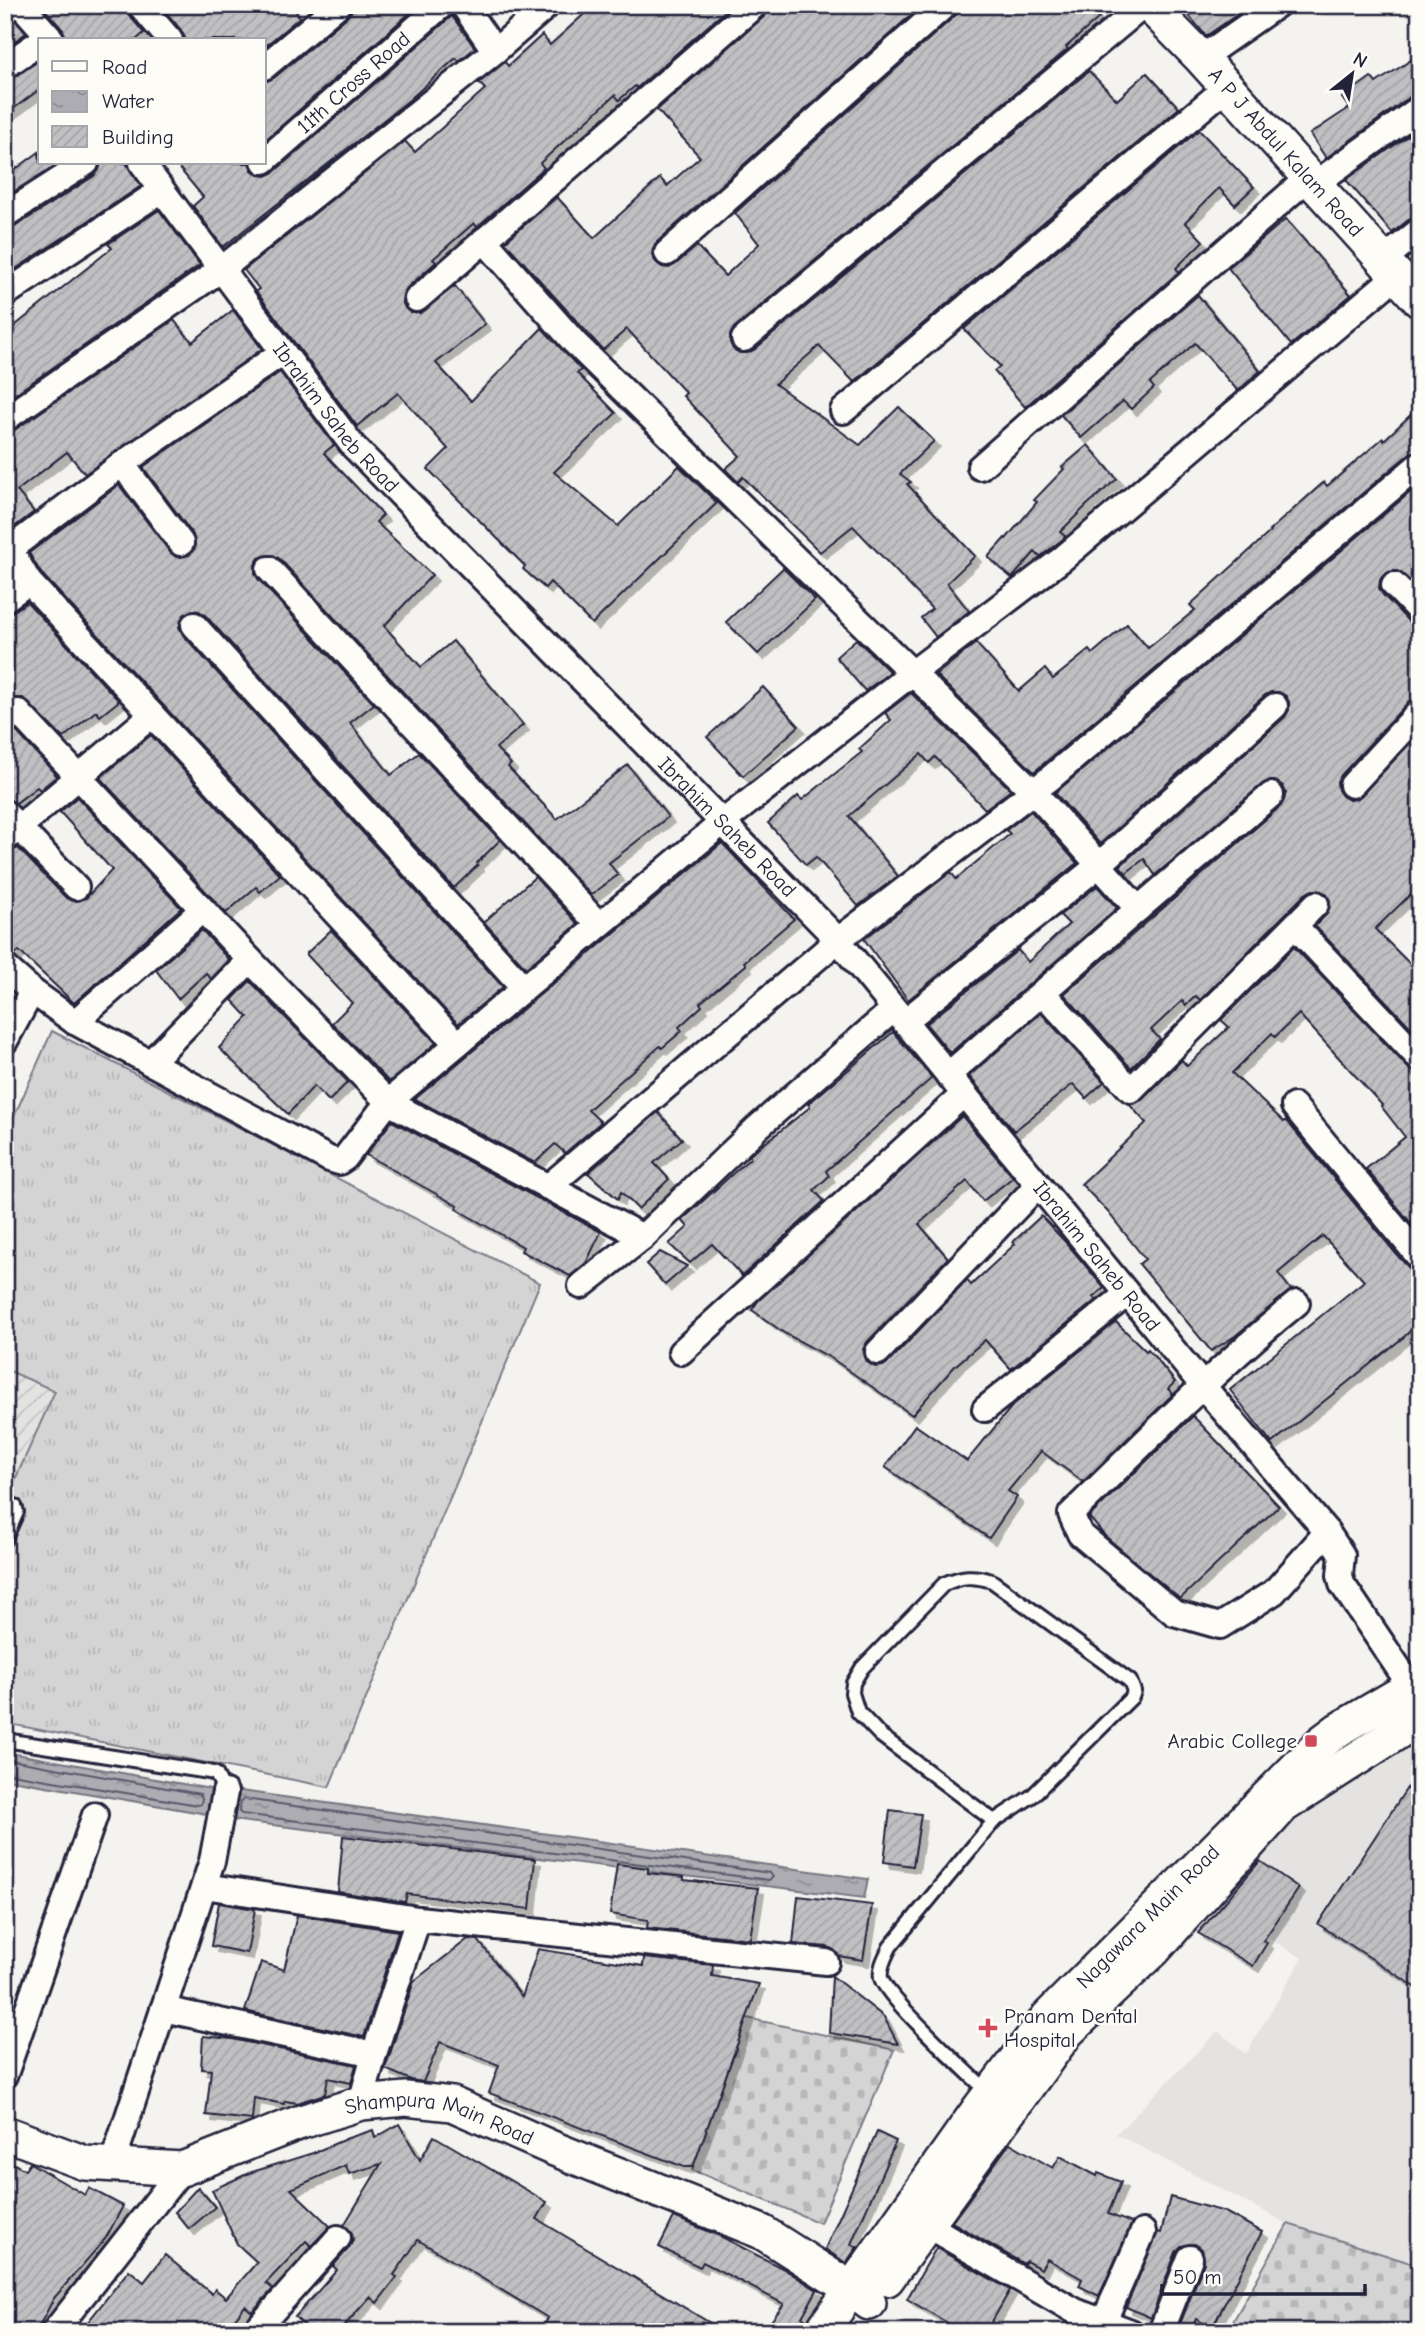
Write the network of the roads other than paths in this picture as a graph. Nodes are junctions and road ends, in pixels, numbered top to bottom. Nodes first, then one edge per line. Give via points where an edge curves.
1 (21, 5) edge
2 (140, 5) edge
3 (442, 5) edge
4 (463, 5) edge
5 (548, 5) edge
6 (755, 5) edge
7 (945, 5) edge
8 (1146, 5) edge
9 (1277, 5) edge
10 (321, 11) edge
11 (45, 38) edge
12 (168, 38) edge
13 (38, 45) edge
14 (495, 51) junction
15 (1201, 58) junction
16 (266, 65) edge
17 (5, 66) edge
18 (1227, 87) junction
19 (1420, 108) edge
20 (266, 159) edge
21 (84, 164) edge
22 (143, 164) edge
23 (1312, 181) junction
24 (162, 190) junction
25 (5, 215) edge
26 (1420, 230) edge
27 (484, 240) junction
28 (667, 253) dead end
29 (1390, 267) junction
30 (223, 268) junction
31 (5, 294) edge
32 (417, 299) dead end
33 (1420, 300) edge
34 (744, 339) dead end
35 (283, 352) junction
36 (843, 411) dead end
37 (5, 419) edge
38 (122, 464) junction
39 (1420, 464) edge
40 (980, 467) dead end
41 (181, 543) dead end
42 (269, 569) dead end
43 (29, 582) junction
44 (1394, 585) dead end
45 (5, 599) edge
46 (1420, 612) edge
47 (194, 625) dead end
48 (911, 674) junction
49 (1275, 706) dead end
50 (1420, 711) edge
51 (18, 712) dead end
52 (152, 715) junction
53 (79, 776) junction
54 (1352, 786) dead end
55 (1033, 791) junction
56 (1271, 795) dead end
57 (723, 822) junction
58 (10, 826) edge
59 (1099, 865) junction
60 (76, 887) dead end
61 (1317, 904) dead end
62 (1138, 909) junction
63 (202, 910) junction
64 (599, 925) junction
65 (1295, 926) junction
66 (838, 940) junction
67 (250, 960) junction
68 (5, 967) edge
69 (524, 988) junction
70 (32, 991) junction
71 (1043, 993) junction
72 (899, 1015) junction
73 (75, 1022) junction
74 (5, 1041) edge
75 (457, 1044) junction
76 (1420, 1059) edge
77 (150, 1063) junction
78 (956, 1084) junction
79 (388, 1102) junction
80 (1294, 1106) dead end
81 (1038, 1185) junction
82 (548, 1186) junction
83 (643, 1237) junction
84 (1420, 1258) edge
85 (580, 1286) dead end
86 (1128, 1294) junction
87 (1297, 1303) dead end
88 (878, 1352) dead end
89 (681, 1353) dead end
90 (1203, 1386) junction
91 (985, 1409) dead end
92 (5, 1500) edge
93 (1327, 1532) junction
94 (5, 1539) edge
95 (1417, 1696) edge
96 (5, 1740) edge
97 (225, 1792) joint
98 (95, 1815) dead end
99 (994, 1821) junction
100 (204, 1886) junction
101 (418, 1919) junction
102 (826, 1962) dead end
103 (163, 2009) junction
104 (374, 2054) junction
105 (5, 2074) edge
106 (990, 2094) junction
107 (361, 2103) junction
108 (5, 2133) edge
109 (112, 2165) junction
110 (182, 2169) junction
111 (916, 2219) junction
112 (1143, 2232) dead end
113 (338, 2238) dead end
114 (1190, 2258) dead end
115 (861, 2297) junction
116 (1115, 2328) edge
117 (54, 2332) edge
118 (254, 2332) edge
119 (821, 2332) edge
120 (849, 2332) edge
121 (1161, 2332) edge

1 - 11 street
2 - 12 street
3 - 20 street, 11th Cross Road
4 - 14 street
5 - 14 street
6 - 27 street
7 - 28 street
8 - 15 main road, A P J Abdul Kalam Road
8 - 34 street
9 - 15 street
10 - 16 street
13 - 17 street
14 - 30 street
15 - 18 main road, A P J Abdul Kalam Road
18 - 23 main road, A P J Abdul Kalam Road
18 - 36 street
19 - 23 street
21 - 25 street
22 - 24 street, Ibrahim Saheb Road
23 - 29 main road, A P J Abdul Kalam Road
23 - 40 street
24 - 30 street, Ibrahim Saheb Road
24 - 31 street
26 - 29 street
27 - 32 street
27 - 48 street via 575,343
29 - 33 main road, A P J Abdul Kalam Road
29 - 48 street via 1062,559
30 - 35 street, Ibrahim Saheb Road
30 - 37 street
35 - 38 street
35 - 57 street, Ibrahim Saheb Road via 353,446
38 - 41 street
38 - 43 street via 14,546 14,556
39 - 55 street
42 - 64 street
43 - 45 street
43 - 52 street
44 - 46 street
47 - 69 street
48 - 55 street
48 - 57 street
49 - 59 street
50 - 54 street
51 - 53 street
52 - 53 street
52 - 75 street
53 - 58 street
53 - 63 street
55 - 59 street
55 - 66 street
56 - 62 street
57 - 64 street
57 - 66 street, Ibrahim Saheb Road
58 - 60 street
59 - 62 street
59 - 72 street
61 - 65 street
62 - 71 street
63 - 67 street
63 - 73 street
64 - 69 street
65 - 71 street via 1131,1090
65 - 76 street
66 - 72 street, Ibrahim Saheb Road
66 - 82 street
67 - 77 street
67 - 79 street
68 - 70 street
69 - 75 street
70 - 73 street
70 - 74 street
71 - 78 street
72 - 78 street, Ibrahim Saheb Road
72 - 83 street via 758,1126
73 - 77 street
75 - 79 street
77 - 79 street via 339,1162
78 - 81 street, Ibrahim Saheb Road
78 - 89 street
79 - 82 street
80 - 84 street
81 - 86 street, Ibrahim Saheb Road
81 - 88 street
82 - 83 street
83 - 85 street
86 - 90 street, Ibrahim Saheb Road
86 - 91 street
87 - 90 street
90 - 93 street, Ibrahim Saheb Road
90 - 93 street via 1071,1514 1080,1534 1174,1613 1220,1626 1274,1592
92 - 94 lane via 17,1512
93 - 95 street, Ibrahim Saheb Road via 1342,1555 1342,1584
95 - 106 main road, Nagawara Main Road via 1338,1730 1308,1755 1048,2017
95 - 111 main road via 1283,1807 1153,1951 1067,2032
96 - 97 lane via 209,1772 216,1774
97 - 100 street
98 - 105 street
99 - 99 lane via 880,1735 858,1712 852,1693 862,1668 944,1584 960,1577 992,1581 1134,1686 1132,1698 1032,1796
99 - 106 lane via 890,1947 881,1977 894,1999
100 - 101 street
100 - 103 street
101 - 102 street
101 - 104 street
103 - 104 street
103 - 109 street
104 - 107 street
106 - 111 main road, Nagawara Main Road
107 - 110 main road, Shampura Main Road
107 - 115 main road, Shampura Main Road via 406,2099 452,2104 762,2231
108 - 109 main road, Shampura Main Road via 85,2163
109 - 110 main road, Shampura Main Road
110 - 117 street
111 - 115 main road, Nagawara Main Road
111 - 116 street via 1075,2311
112 - 116 street
113 - 118 street
114 - 121 street
115 - 119 main road, Nagawara Main Road
115 - 120 main road

